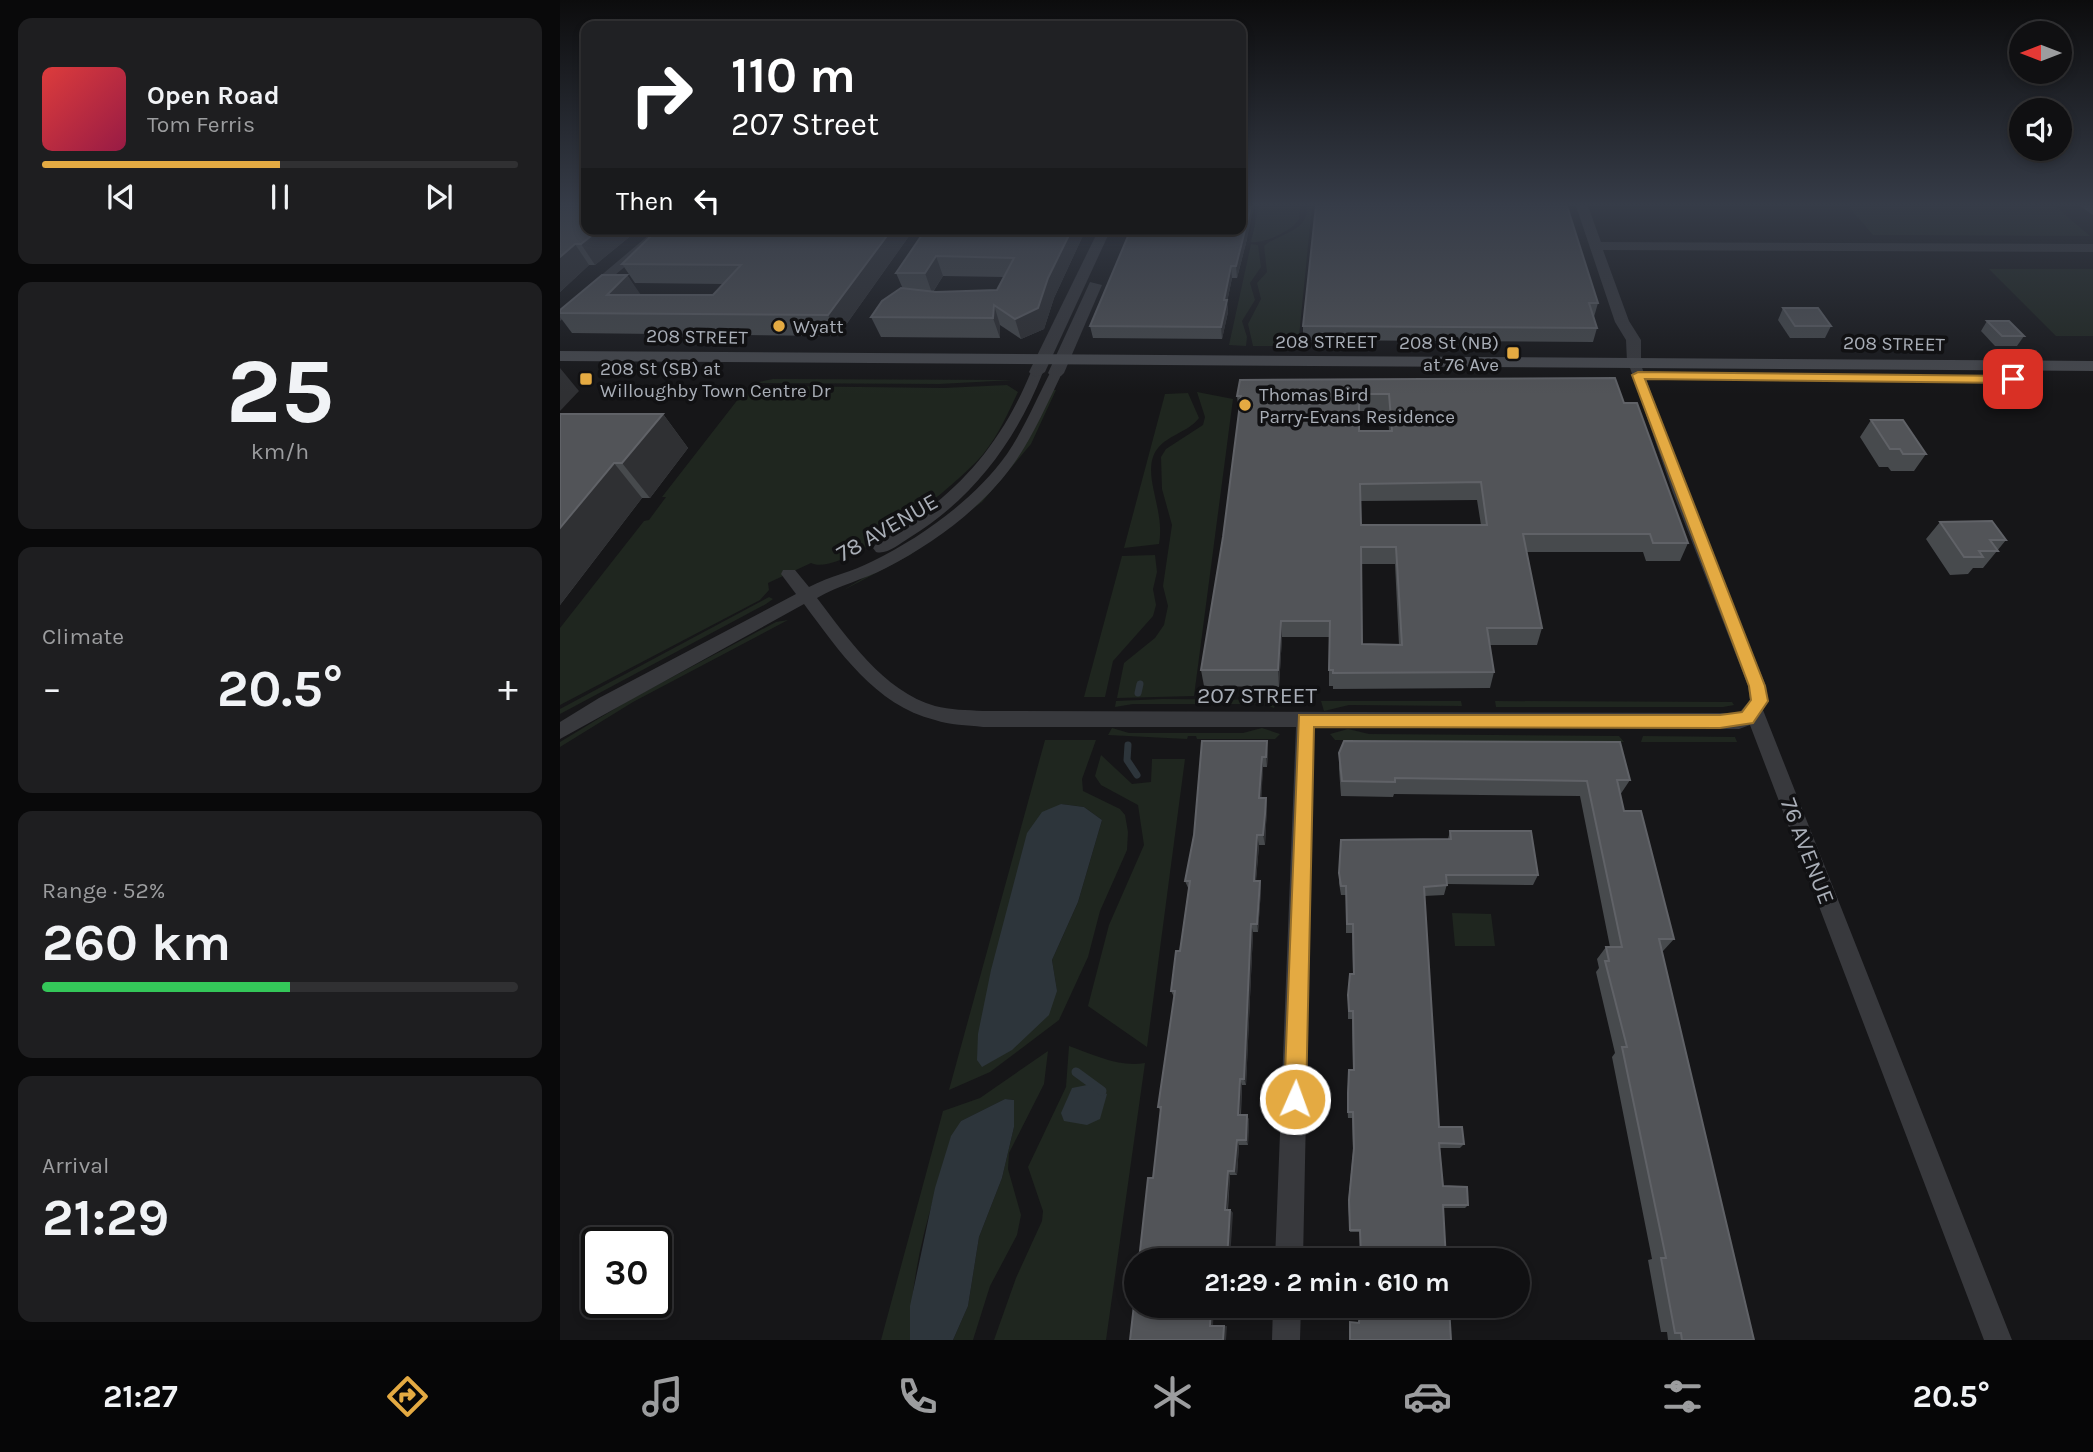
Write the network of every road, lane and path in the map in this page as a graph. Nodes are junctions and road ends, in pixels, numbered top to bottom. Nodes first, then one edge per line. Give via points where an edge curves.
1 (617, 269) edge
2 (1089, 269) edge
3 (1098, 269) edge
4 (1603, 269) edge
5 (560, 317) edge
6 (560, 356) edge
7 (1050, 366) junction
8 (2093, 366) edge
9 (1636, 368) junction
10 (560, 370) edge
11 (2093, 380) edge
12 (789, 574) dead end
13 (807, 596) junction
14 (1754, 711) junction
15 (1305, 720) junction
16 (560, 731) edge
17 (1289, 1248) edge
18 (1287, 1318) edge
19 (1286, 1340) edge
20 (1998, 1340) edge

1 - 5 street
2 - 7 street
3 - 7 street
4 - 9 street, 76 AVENUE via 1622,322 1619,330
6 - 7 main road, 208 STREET
7 - 9 main road, 208 STREET
7 - 10 main road, 208 STREET
7 - 13 street, 78 AVENUE via 1011,459 960,512 891,557
8 - 9 main road, 208 STREET
9 - 11 main road, 208 STREET
9 - 14 street, 76 AVENUE via 1757,686 1759,701
12 - 13 street, 207 STREET
13 - 15 street, 207 STREET via 871,673 899,697 924,710 983,719
13 - 16 street, 78 AVENUE
14 - 15 street, 207 STREET via 1739,721 1720,722
14 - 20 street, 76 AVENUE
15 - 17 street
18 - 19 street

